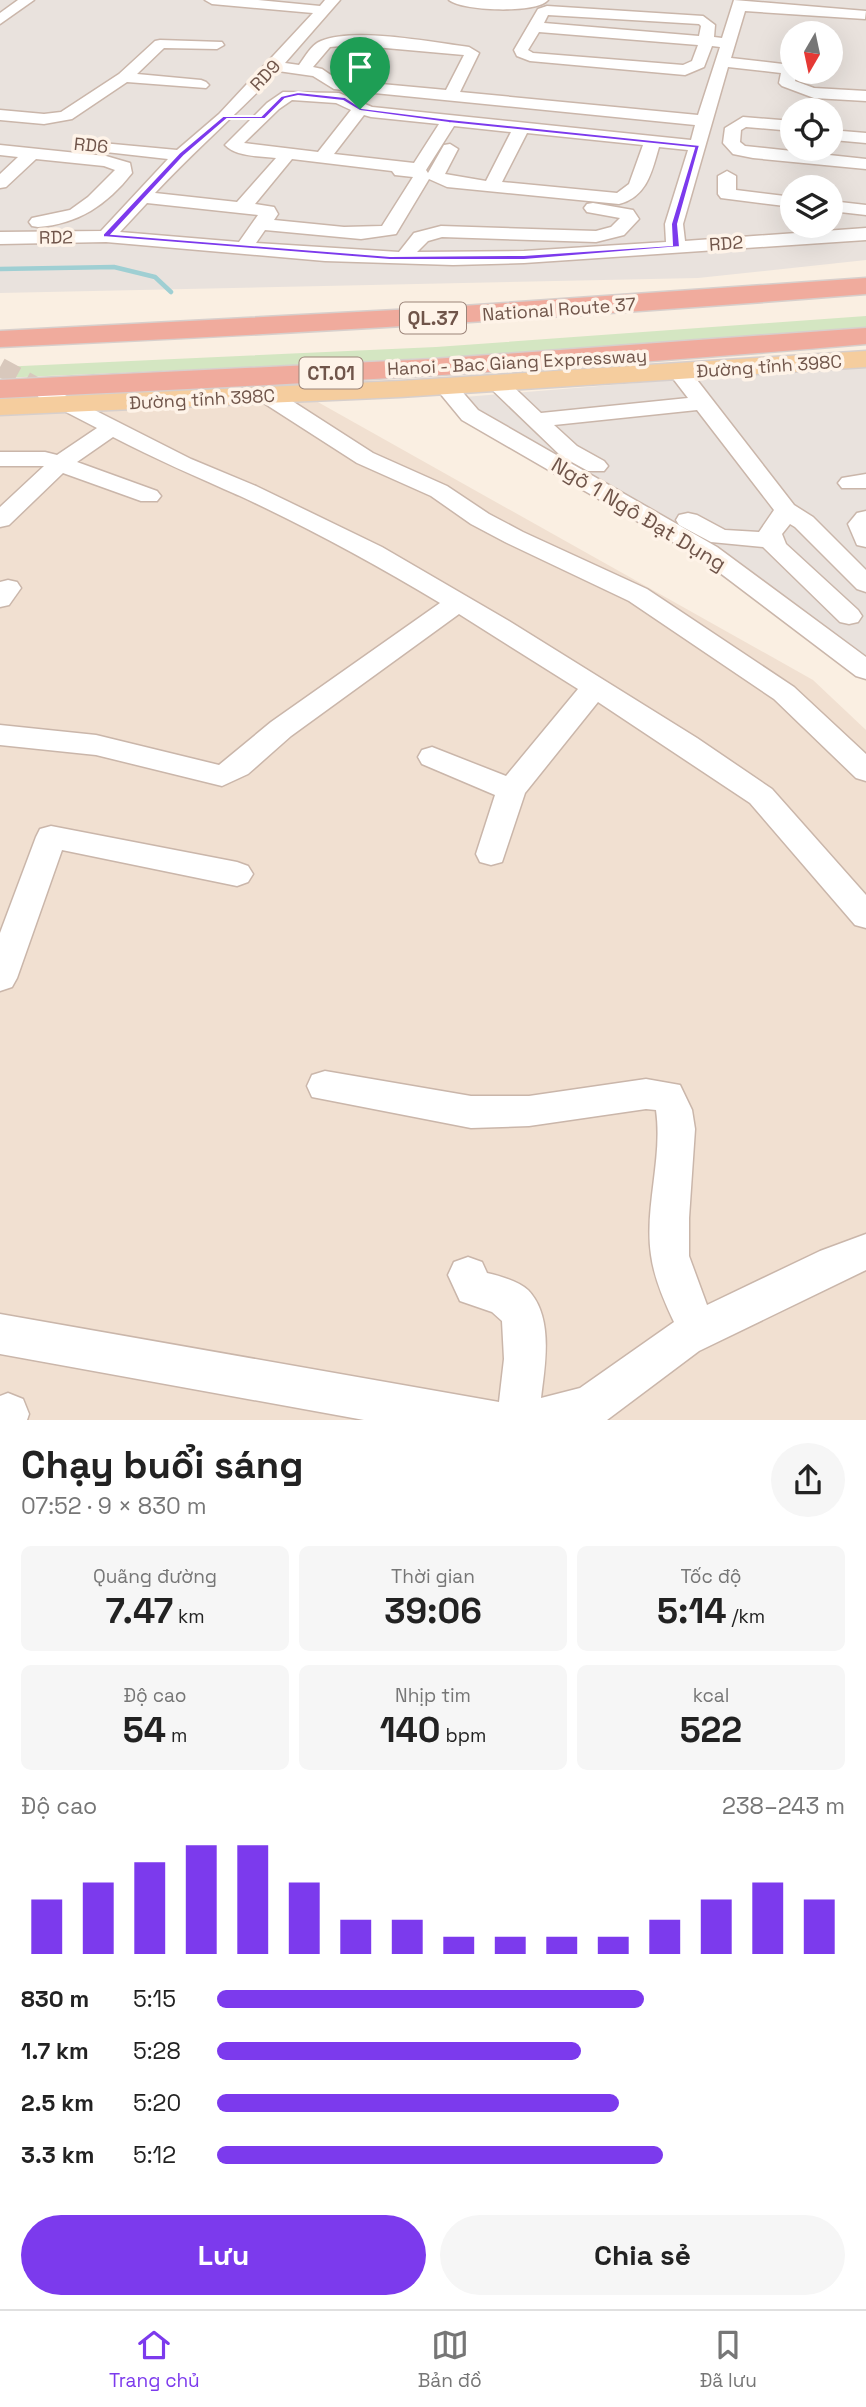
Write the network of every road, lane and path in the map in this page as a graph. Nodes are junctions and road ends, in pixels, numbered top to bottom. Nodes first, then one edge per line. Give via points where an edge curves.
1 (27, 0) edge
2 (212, 0) edge
3 (456, 0) edge
4 (541, 0) edge
5 (555, 0) edge
6 (740, 3) edge
7 (328, 5) edge
8 (716, 13) dead end
9 (795, 13) edge
10 (865, 15) edge
11 (0, 20) edge
12 (535, 27) junction
13 (592, 32) junction
14 (706, 41) junction
15 (728, 43) junction
16 (217, 45) dead end
17 (578, 61) junction
18 (722, 62) junction
19 (274, 66) junction
20 (780, 68) edge
21 (304, 69) junction
22 (124, 77) junction
23 (789, 84) edge
24 (201, 85) dead end
25 (451, 95) junction
26 (866, 96) edge
27 (360, 109) junction
28 (0, 115) edge
29 (225, 117) junction
30 (38, 118) junction
31 (263, 118) junction
32 (705, 121) junction
33 (458, 122) junction
34 (780, 125) edge
35 (521, 129) junction
36 (0, 135) edge
37 (843, 136) edge
38 (20, 137) junction
39 (866, 138) edge
40 (652, 142) junction
41 (698, 146) junction
42 (0, 150) edge
43 (218, 152) dead end
44 (32, 153) junction
45 (181, 155) junction
46 (780, 156) edge
47 (322, 158) junction
48 (284, 159) junction
49 (835, 161) edge
50 (866, 164) edge
51 (806, 175) edge
52 (0, 183) edge
53 (491, 187) junction
54 (142, 197) junction
55 (780, 200) edge
56 (576, 206) dead end
57 (243, 207) junction
58 (843, 207) edge
59 (866, 210) edge
60 (0, 224) edge
61 (260, 224) junction
62 (866, 234) edge
63 (106, 236) junction
64 (0, 238) edge
65 (676, 247) junction
66 (244, 248) junction
67 (405, 258) junction
68 (866, 286) edge
69 (866, 304) edge
70 (866, 336) edge
71 (0, 338) edge
72 (866, 342) edge
73 (0, 356) edge
74 (866, 359) edge
75 (670, 363) junction
76 (496, 383) junction
77 (445, 386) junction
78 (0, 389) tunnel mouth
79 (267, 396) junction
80 (56, 399) junction
81 (703, 403) junction
82 (0, 407) edge
83 (535, 420) junction
84 (111, 428) junction
85 (0, 459) edge
86 (61, 463) junction
87 (149, 496) dead end
88 (786, 510) junction
89 (866, 518) edge
90 (0, 520) edge
91 (772, 540) junction
92 (866, 540) edge
93 (866, 584) edge
94 (458, 602) junction
95 (849, 616) dead end
96 (866, 670) edge
97 (595, 687) junction
98 (0, 735) edge
99 (432, 757) dead end
100 (866, 771) edge
101 (511, 790) junction
102 (491, 854) dead end
103 (237, 874) dead end
104 (866, 915) edge
105 (0, 978) edge
106 (325, 1086) dead end
107 (866, 1252) edge
108 (468, 1275) dead end
109 (699, 1331) junction
110 (0, 1334) edge
111 (491, 1420) edge
112 (517, 1420) edge
113 (538, 1420) edge

1 - 11 street
2 - 7 street
3 - 4 street via 525,6
5 - 8 street via 556,5 564,6
6 - 9 street
6 - 15 street
7 - 19 street, RD9
9 - 10 street
12 - 13 street
12 - 14 street via 543,12 553,9 691,19 707,23
12 - 17 street via 522,53
13 - 14 street
13 - 17 street
14 - 15 street
14 - 17 street via 699,64 691,69
15 - 18 street
16 - 22 street via 160,44
18 - 20 street
18 - 32 street
19 - 21 street
19 - 29 street, RD9
21 - 25 street via 334,84
21 - 25 street via 324,44 330,43 360,41 469,51 471,56
22 - 24 street
22 - 30 street via 66,116
23 - 26 street via 798,90
25 - 32 street
27 - 31 street via 345,99 298,94 283,97
27 - 33 street
27 - 47 street
28 - 30 street
29 - 31 street
29 - 45 street, RD9
30 - 38 street
31 - 47 street via 233,145
32 - 41 street
33 - 35 street
33 - 47 street via 420,167
33 - 53 street via 435,176 447,182
34 - 46 street via 743,122 733,128 730,143 739,150
35 - 40 street
35 - 53 street
36 - 38 street, RD6
37 - 39 street
38 - 45 street, RD6
40 - 41 street
40 - 53 street via 634,191 627,197
41 - 65 street via 674,224
42 - 44 street
43 - 48 street
44 - 52 street
44 - 60 street via 106,161 124,167 123,173 69,219
45 - 54 street, RD9
48 - 57 street
48 - 61 street via 419,172 422,176 384,232
49 - 50 street
51 - 55 street via 735,166 728,172 727,194
54 - 57 street
54 - 63 street, RD9
56 - 67 street via 622,212 630,219 620,232 603,236 439,232 421,237
57 - 61 street via 268,211
58 - 59 street
61 - 66 street
62 - 65 street, RD2
63 - 64 street, RD2
63 - 66 street, RD2
65 - 67 street, RD2 via 524,257
66 - 67 street, RD2
68 - 71 highway, National Route 37 / QL.37 via 326,324
69 - 73 highway, Hanoi - Bac Giang Expressway / CT.01 via 471,334
70 - 75 highway, Hanoi - Bac Giang Expressway / CT.01
72 - 75 highway
74 - 75 main road, Đường tỉnh 398C
75 - 76 main road, Đường tỉnh 398C
75 - 78 highway, Hanoi - Bac Giang Expressway / CT.01
75 - 81 street
76 - 77 main road, Đường tỉnh 398C
76 - 83 street
77 - 79 main road, Đường tỉnh 398C
77 - 96 street, Ngõ 1 Ngô Đạt Dụng via 470,415 708,552
79 - 80 main road, Đường tỉnh 398C
79 - 100 street via 365,458 439,491 514,537 638,595 784,693
80 - 82 main road, Đường tỉnh 398C
80 - 84 street
81 - 83 street
81 - 88 street
83 - 91 street via 569,451 720,537
84 - 86 street
84 - 94 street via 317,523
85 - 86 street
86 - 87 street
86 - 90 street
88 - 91 street via 769,534
88 - 93 street
89 - 92 street via 860,524
91 - 95 street
94 - 97 street
94 - 98 street via 222,776 96,745
97 - 101 street
97 - 104 street via 761,796
99 - 101 street
101 - 102 street
103 - 105 street via 51,837
106 - 109 street via 471,1112 529,1111 646,1094 667,1096 674,1107 676,1147 669,1254
107 - 109 street
108 - 112 street via 474,1288 514,1303 522,1318
109 - 113 street via 590,1407
110 - 111 street

